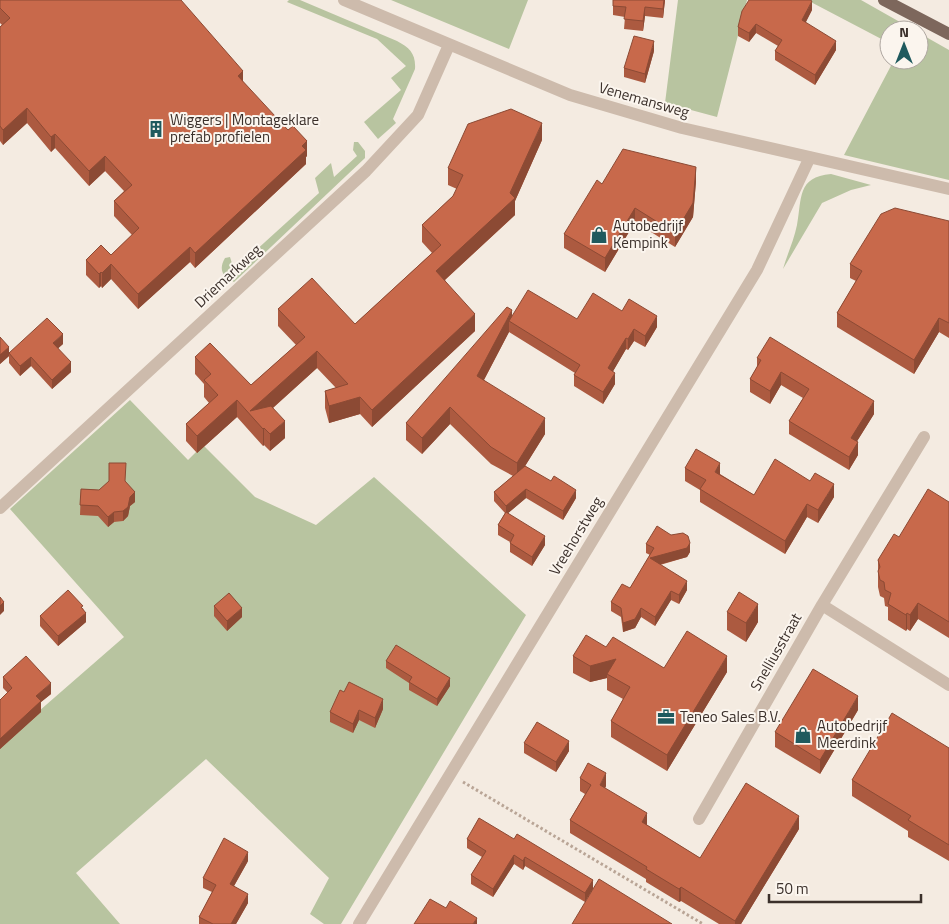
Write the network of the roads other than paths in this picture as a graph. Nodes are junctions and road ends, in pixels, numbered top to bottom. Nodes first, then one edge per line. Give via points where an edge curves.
1 (344, 0) edge
2 (884, 0) edge
3 (923, 20) edge
4 (929, 23) edge
5 (929, 24) edge
6 (949, 34) edge
7 (949, 38) edge
8 (449, 45) junction
9 (810, 157) junction
10 (949, 189) edge
11 (924, 437) dead end
12 (0, 508) edge
13 (822, 605) junction
14 (949, 685) edge
15 (699, 819) dead end
16 (359, 924) edge

1 - 8 street, Venemansweg
2 - 3 main road
4 - 6 main road
5 - 7 main road
8 - 9 street, Venemansweg via 570,95 682,128
8 - 12 street, Driemarkweg via 418,115 366,171
9 - 10 street, Venemansweg
9 - 16 street, Vreehorstweg via 757,270
11 - 13 street, Snelliusstraat
13 - 14 street, Snelliusstraat
13 - 15 street, Snelliusstraat

